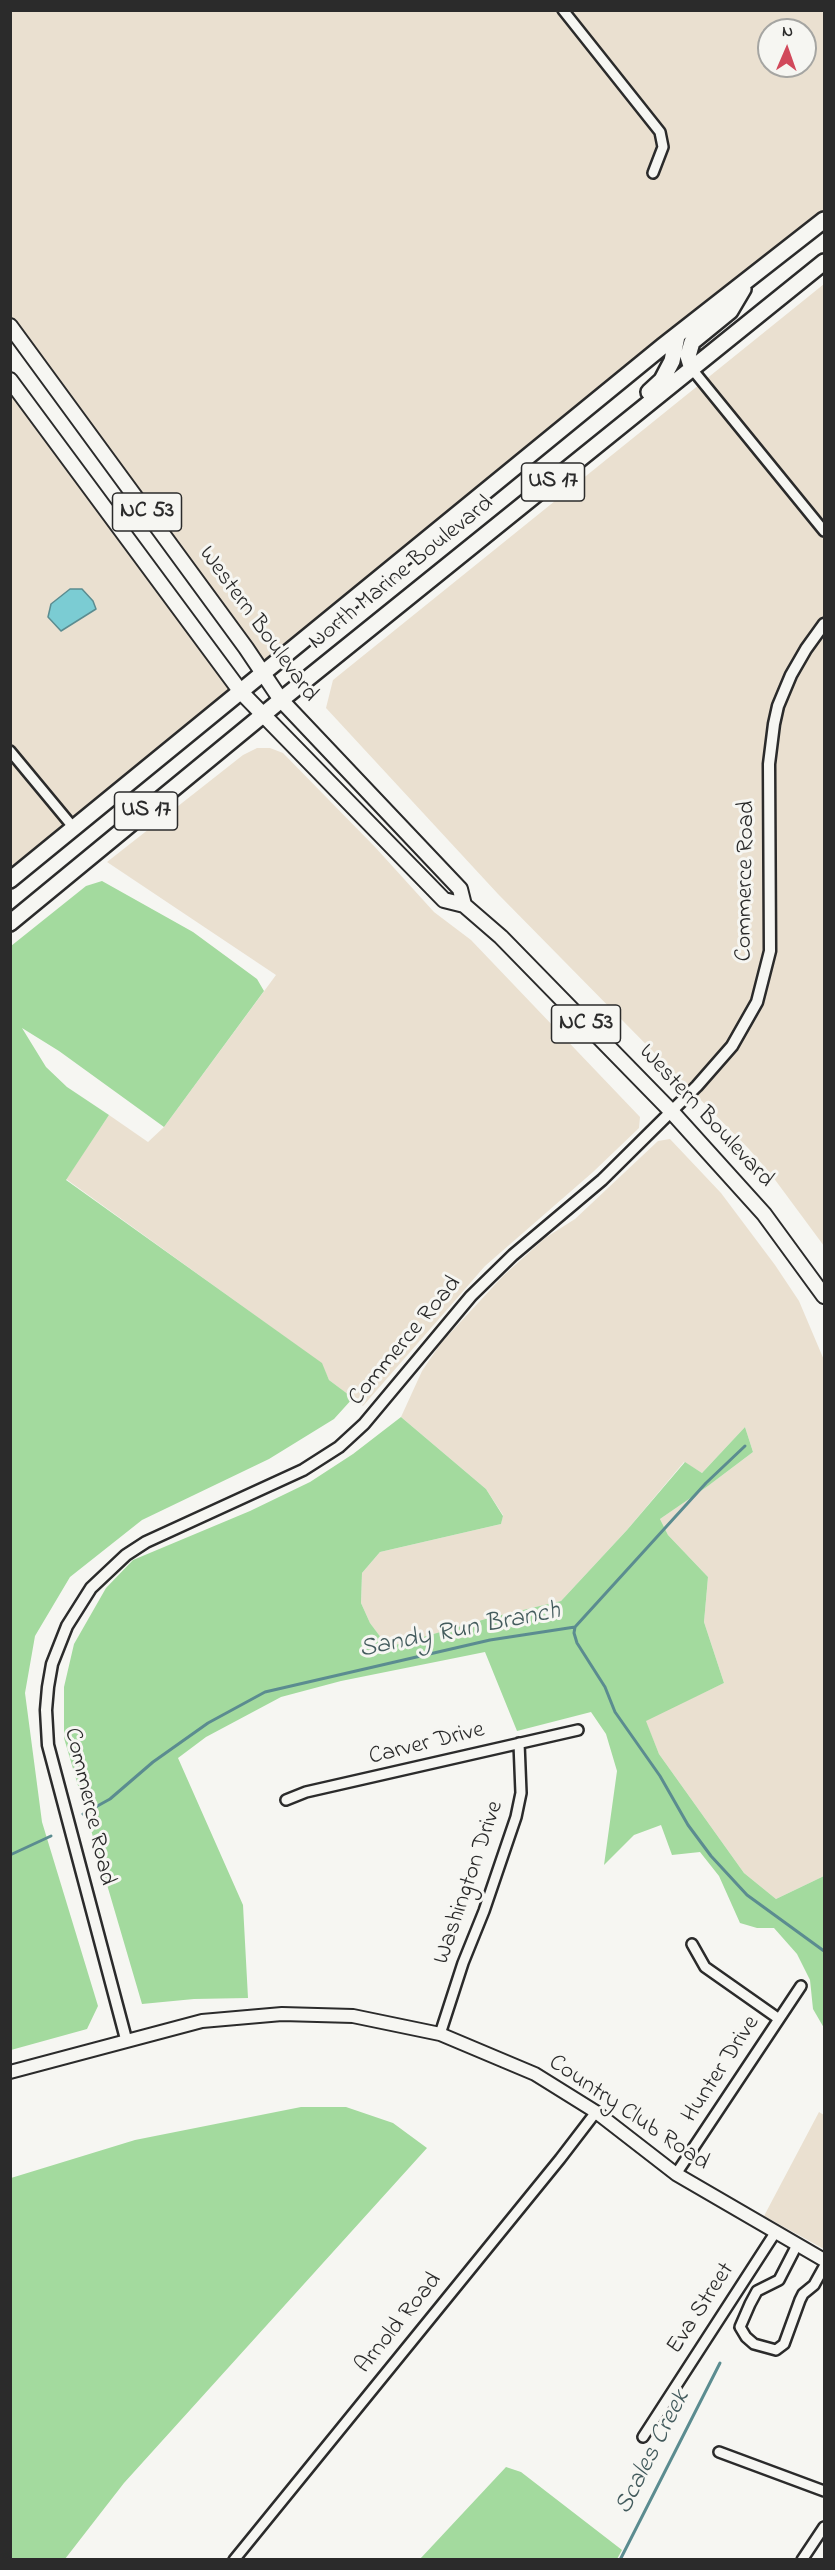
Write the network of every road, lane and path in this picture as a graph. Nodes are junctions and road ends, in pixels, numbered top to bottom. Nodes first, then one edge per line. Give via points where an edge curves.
1 (563, 10) edge
2 (653, 173) dead end
3 (825, 220) edge
4 (825, 262) edge
5 (746, 284) junction
6 (10, 326) edge
7 (677, 336) junction
8 (692, 369) junction
9 (10, 380) edge
10 (602, 443) junction
11 (825, 531) edge
12 (825, 624) edge
13 (264, 673) junction
14 (241, 692) junction
15 (281, 700) junction
16 (262, 715) junction
17 (10, 751) edge
18 (73, 827) junction
19 (31, 862) junction
20 (10, 875) edge
21 (10, 880) edge
22 (464, 905) junction
23 (10, 923) edge
24 (671, 1112) junction
25 (825, 1296) edge
26 (578, 1730) dead end
27 (519, 1743) junction
28 (286, 1800) dead end
29 (692, 1944) dead end
30 (801, 1986) dead end
31 (779, 2019) junction
32 (440, 2034) junction
33 (126, 2039) junction
34 (10, 2072) edge
35 (596, 2112) junction
36 (676, 2174) junction
37 (774, 2233) junction
38 (797, 2245) junction
39 (825, 2260) edge
40 (825, 2267) edge
41 (643, 2437) dead end
42 (719, 2452) dead end
43 (825, 2491) edge
44 (824, 2530) edge
45 (234, 2559) edge
46 (802, 2559) edge

1 - 2 street via 660,132 663,147
3 - 5 highway, North Marine Boulevard / US 17
4 - 8 highway, North Marine Boulevard / US 17
5 - 7 highway, North Marine Boulevard / US 17
5 - 8 highway, US 17 via 730,311 692,342 688,356
6 - 13 main road, Western Boulevard / NC 53
7 - 10 highway, US 17 via 672,361 662,380
7 - 13 highway, North Marine Boulevard / US 17
8 - 10 highway, North Marine Boulevard / US 17
8 - 11 street
9 - 14 main road, Western Boulevard / NC 53
10 - 15 highway, North Marine Boulevard / US 17
12 - 24 street, Commerce Road via 790,675 774,724 769,764 770,951 757,1002 732,1046
13 - 14 highway, North Marine Boulevard / US 17
13 - 15 main road, Western Boulevard / NC 53
14 - 16 main road, Western Boulevard / NC 53
14 - 18 highway, North Marine Boulevard / US 17
15 - 16 highway, North Marine Boulevard / US 17
15 - 22 main road, Western Boulevard / NC 53 via 460,888
16 - 22 main road, Western Boulevard / NC 53 via 444,900
16 - 23 highway, North Marine Boulevard / US 17
17 - 18 street
18 - 19 highway, North Marine Boulevard / US 17
19 - 20 main road, North Marine Boulevard
19 - 21 highway, US 17
22 - 24 main road, Western Boulevard / NC 53 via 501,937
24 - 25 main road, Western Boulevard / NC 53 via 764,1214
24 - 33 street, Commerce Road via 602,1180 471,1296 364,1424 339,1447 303,1470 146,1542 108,1571 78,1606 52,1664 46,1710 48,1745
26 - 27 street, Carver Drive
27 - 28 street, Carver Drive via 306,1792
27 - 32 street, Washington Drive via 522,1777 516,1816
29 - 31 street via 705,1967
30 - 31 street, Hunter Drive
31 - 36 street, Hunter Drive
32 - 33 main road, Country Club Road via 353,2016 282,2014 202,2021
32 - 35 main road, Country Club Road via 535,2074
33 - 34 main road, Country Club Road
35 - 36 main road, Country Club Road
35 - 45 street, Arnold Road
36 - 37 main road, Country Club Road
37 - 38 main road, Country Club Road
37 - 41 street, Eva Street
38 - 39 main road, Country Club Road
38 - 40 street via 779,2280 757,2291 740,2327 746,2337 776,2350 784,2344 803,2294
42 - 43 street
44 - 46 street

